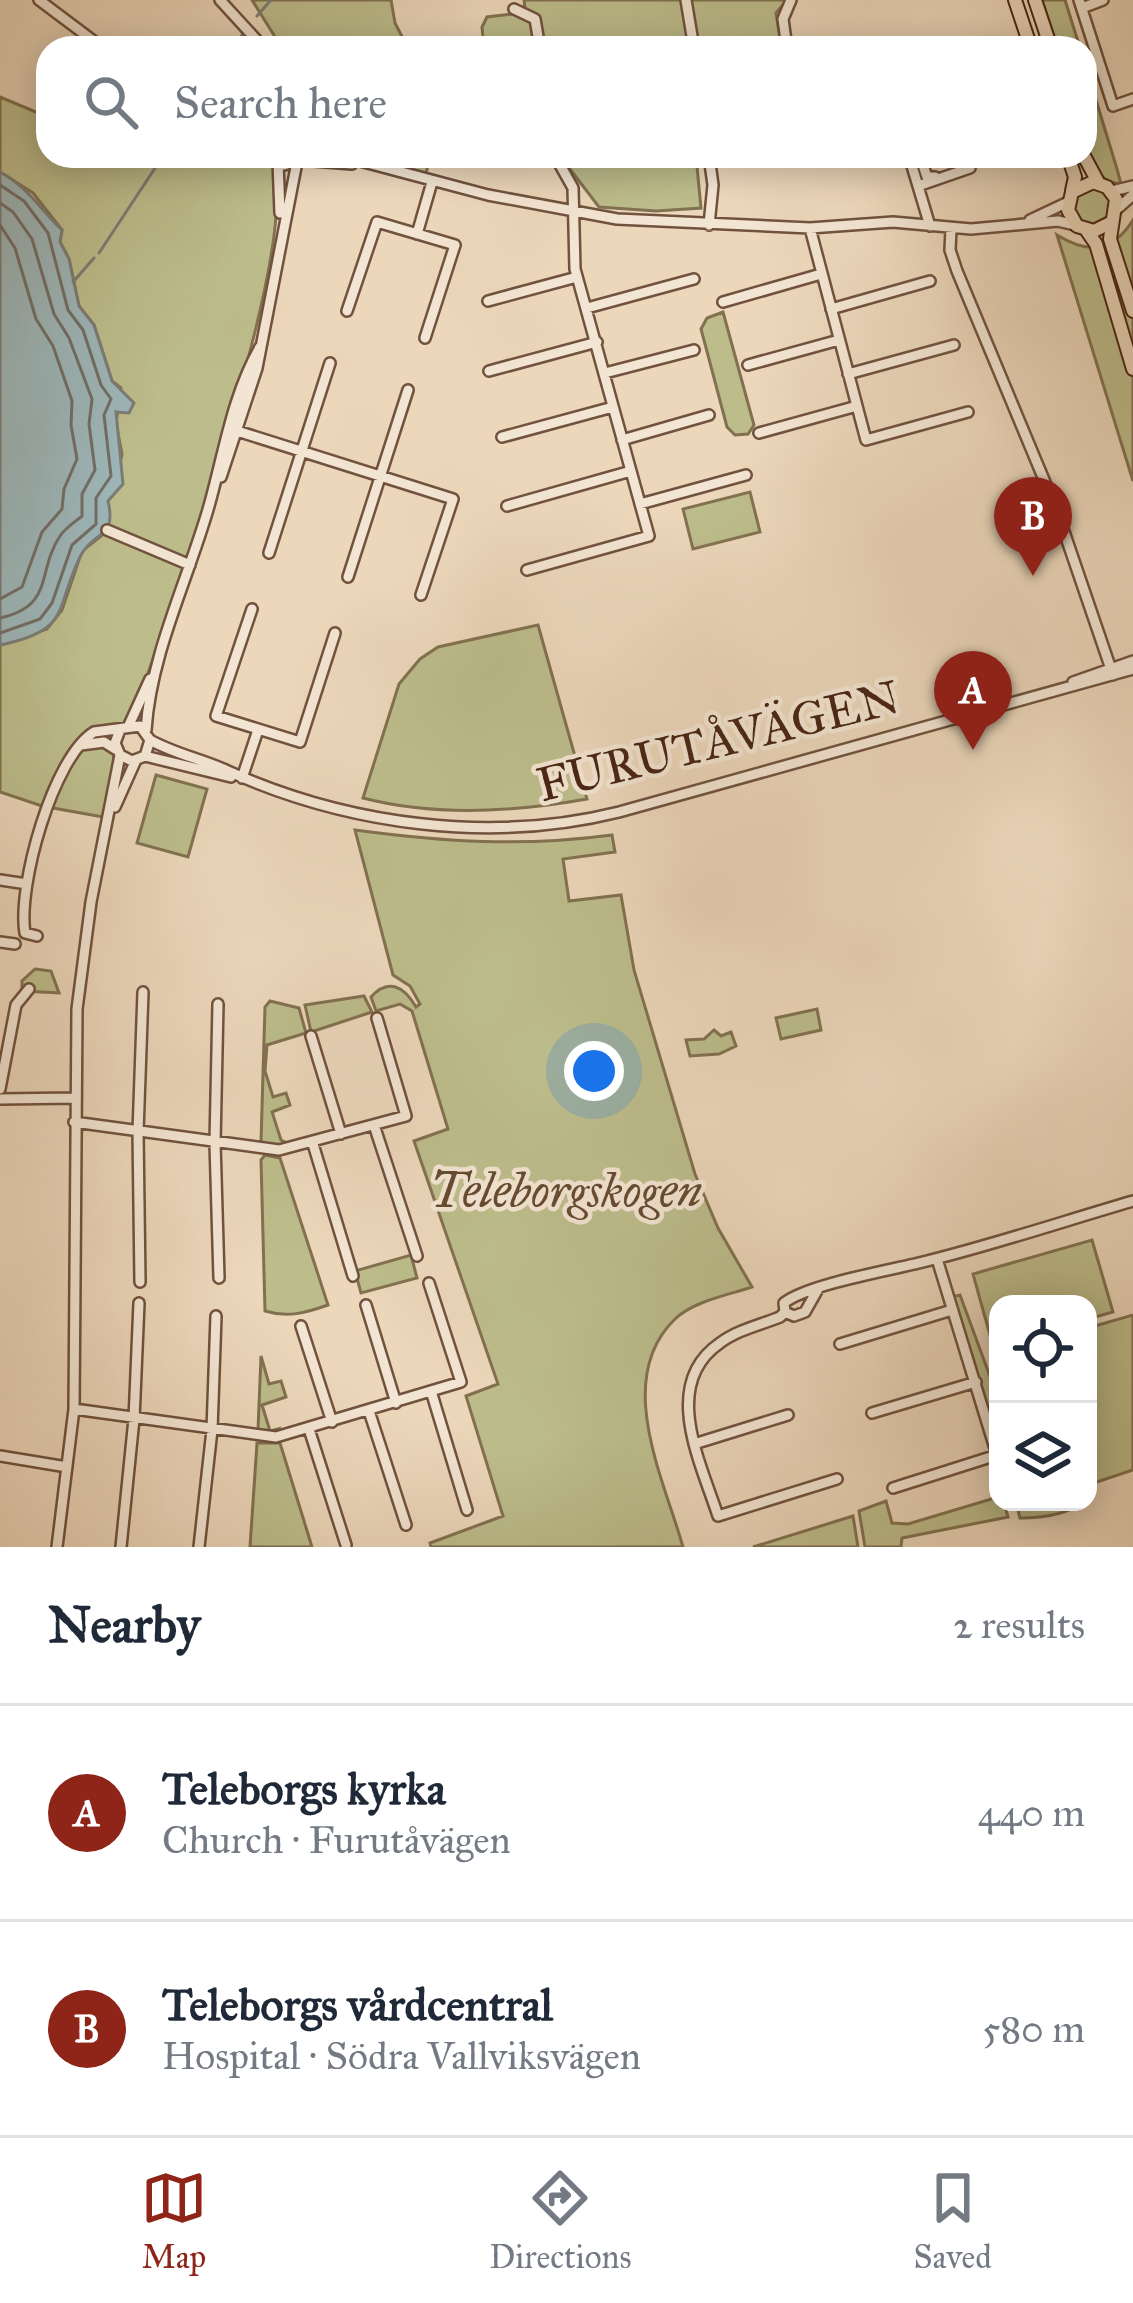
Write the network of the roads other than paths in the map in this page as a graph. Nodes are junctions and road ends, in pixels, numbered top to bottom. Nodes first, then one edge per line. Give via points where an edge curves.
1 (39, 0) edge
2 (220, 0) edge
3 (686, 0) edge
4 (791, 0) edge
5 (1015, 0) edge
6 (1035, 0) edge
7 (1103, 0) edge
8 (1080, 4) edge
9 (514, 9) dead end
10 (87, 36) edge
11 (252, 36) edge
12 (539, 36) edge
13 (692, 36) edge
14 (785, 36) edge
15 (1026, 36) edge
16 (1047, 36) edge
17 (1090, 36) edge
18 (1097, 57) edge
19 (1133, 99) edge
20 (277, 168) edge
21 (298, 168) edge
22 (375, 168) edge
23 (562, 168) edge
24 (711, 168) edge
25 (913, 168) edge
26 (924, 168) edge
27 (970, 168) dead end
28 (1072, 168) edge
29 (1090, 168) edge
30 (937, 176) dead end
31 (432, 182) junction
32 (1098, 182) junction
33 (918, 186) junction
34 (1133, 190) edge
35 (1112, 191) junction
36 (1070, 197) junction
37 (575, 212) junction
38 (1115, 215) junction
39 (709, 226) junction
40 (930, 226) junction
41 (1008, 226) junction
42 (810, 228) junction
43 (1081, 228) junction
44 (951, 229) junction
45 (417, 234) junction
46 (279, 260) junction
47 (821, 274) junction
48 (578, 277) junction
49 (694, 279) dead end
50 (930, 281) dead end
51 (488, 301) dead end
52 (723, 302) dead end
53 (587, 308) junction
54 (831, 309) junction
55 (347, 311) dead end
56 (1133, 311) edge
57 (425, 338) dead end
58 (839, 340) junction
59 (597, 342) junction
60 (954, 345) dead end
61 (694, 350) dead end
62 (330, 363) dead end
63 (748, 365) dead end
64 (1133, 369) edge
65 (488, 371) dead end
66 (605, 373) junction
67 (848, 374) junction
68 (408, 390) dead end
69 (857, 406) junction
70 (614, 407) junction
71 (968, 412) dead end
72 (709, 415) dead end
73 (233, 430) junction
74 (759, 433) dead end
75 (502, 437) dead end
76 (622, 440) junction
77 (303, 451) junction
78 (631, 472) junction
79 (746, 475) dead end
80 (380, 476) junction
81 (640, 504) junction
82 (507, 506) dead end
83 (107, 530) dead end
84 (269, 553) dead end
85 (190, 565) junction
86 (527, 570) dead end
87 (347, 578) dead end
88 (421, 595) dead end
89 (252, 609) dead end
90 (335, 634) dead end
91 (162, 652) junction
92 (1133, 665) edge
93 (1112, 671) junction
94 (125, 727) junction
95 (258, 730) junction
96 (148, 735) junction
97 (81, 745) junction
98 (118, 753) junction
99 (140, 758) junction
100 (242, 778) junction
101 (101, 852) junction
102 (0, 880) edge
103 (27, 884) junction
104 (37, 936) dead end
105 (0, 942) edge
106 (15, 944) dead end
107 (28, 989) dead end
108 (143, 992) dead end
109 (218, 1004) dead end
110 (377, 1018) dead end
111 (311, 1036) dead end
112 (0, 1090) edge
113 (75, 1098) junction
114 (0, 1099) edge
115 (74, 1122) junction
116 (374, 1125) junction
117 (138, 1132) junction
118 (341, 1135) junction
119 (215, 1143) junction
120 (313, 1144) junction
121 (1133, 1201) edge
122 (417, 1256) dead end
123 (937, 1259) junction
124 (353, 1276) dead end
125 (220, 1278) dead end
126 (140, 1282) dead end
127 (429, 1283) dead end
128 (818, 1289) junction
129 (139, 1303) dead end
130 (366, 1305) dead end
131 (952, 1310) junction
132 (785, 1312) junction
133 (216, 1316) dead end
134 (301, 1326) dead end
135 (840, 1344) dead end
136 (976, 1382) junction
137 (431, 1391) junction
138 (396, 1403) junction
139 (74, 1409) junction
140 (369, 1411) junction
141 (872, 1413) dead end
142 (788, 1415) dead end
143 (134, 1419) junction
144 (332, 1423) junction
145 (212, 1430) junction
146 (309, 1430) junction
147 (694, 1444) junction
148 (0, 1456) edge
149 (67, 1467) junction
150 (836, 1479) dead end
151 (893, 1488) dead end
152 (467, 1510) dead end
153 (406, 1525) dead end
154 (346, 1546) edge
155 (57, 1547) edge
156 (121, 1547) edge
157 (199, 1547) edge

1 - 10 street
2 - 11 street
3 - 13 street
4 - 14 street
5 - 15 main road
6 - 16 main road
7 - 8 street
8 - 17 street
9 - 12 street via 535,19
18 - 19 street via 1113,106
20 - 46 street
21 - 46 street
22 - 31 street
23 - 37 street
24 - 39 street
25 - 33 street
26 - 30 street via 927,177
27 - 33 street
28 - 36 main road
29 - 32 main road
31 - 37 street
31 - 45 street
32 - 35 main road
32 - 36 main road
33 - 40 street
34 - 35 street
34 - 38 street
35 - 38 main road
36 - 41 street
36 - 43 main road via 1069,216
37 - 39 street
37 - 48 street
38 - 43 main road via 1100,230
38 - 56 main road via 1110,239
39 - 42 street
40 - 42 street
40 - 44 street
41 - 43 street via 1062,221
41 - 44 street
42 - 47 street
43 - 64 main road via 1096,244
44 - 93 street via 956,269 1057,511
45 - 55 street via 376,222
45 - 57 street via 454,245
46 - 73 street
47 - 52 street
47 - 54 street
48 - 51 street
48 - 53 street
49 - 53 street
50 - 54 street
53 - 59 street
54 - 58 street
58 - 63 street
58 - 67 street
59 - 65 street
59 - 66 street
60 - 67 street
61 - 66 street
62 - 77 street
66 - 70 street
67 - 69 street
68 - 80 street
69 - 71 street via 866,440
69 - 74 street
70 - 75 street
70 - 76 street
72 - 76 street
73 - 77 street
73 - 85 street
76 - 78 street
77 - 80 street
77 - 84 street
78 - 81 street
78 - 82 street
79 - 81 street
80 - 87 street
80 - 88 street via 453,499
81 - 86 street via 647,537
83 - 85 street
85 - 91 street
89 - 95 street via 216,716
90 - 95 street via 300,742
91 - 94 street
91 - 96 street
92 - 93 street, FURUTÅVÄGEN
93 - 100 street, FURUTÅVÄGEN via 567,822 407,822
94 - 96 street, FURUTÅVÄGEN
94 - 97 street via 94,732
94 - 98 street via 115,739
95 - 100 street
96 - 99 street
96 - 100 street, FURUTÅVÄGEN
97 - 98 street, FURUTÅVÄGEN via 104,742
97 - 103 street via 53,793
98 - 99 street, FURUTÅVÄGEN
98 - 101 street
99 - 100 street, FURUTÅVÄGEN
99 - 101 street
101 - 113 street via 81,970
102 - 103 street
103 - 104 street via 23,926
105 - 106 street
107 - 112 street via 16,1005
108 - 117 street
109 - 119 street
110 - 116 street via 406,1116
111 - 118 street
113 - 114 street
113 - 115 street
115 - 117 street
115 - 139 street
116 - 118 street
116 - 122 street
117 - 119 street
117 - 126 street
118 - 120 street
119 - 120 street via 278,1150
119 - 125 street
120 - 124 street
121 - 123 street
123 - 128 street
123 - 131 street
127 - 137 street via 460,1382
128 - 132 street via 788,1298
128 - 132 street via 805,1312
129 - 143 street
130 - 138 street
131 - 135 street
131 - 136 street
132 - 147 street via 723,1340 701,1361 687,1402
133 - 145 street
134 - 144 street
136 - 141 street
136 - 151 street via 997,1455
137 - 138 street
137 - 152 street
138 - 140 street
139 - 143 street
139 - 149 street
140 - 144 street
140 - 153 street
142 - 147 street
143 - 145 street
143 - 156 street
144 - 146 street
145 - 146 street via 276,1437
145 - 157 street
146 - 154 street
147 - 150 street via 718,1516
148 - 149 street
149 - 155 street

